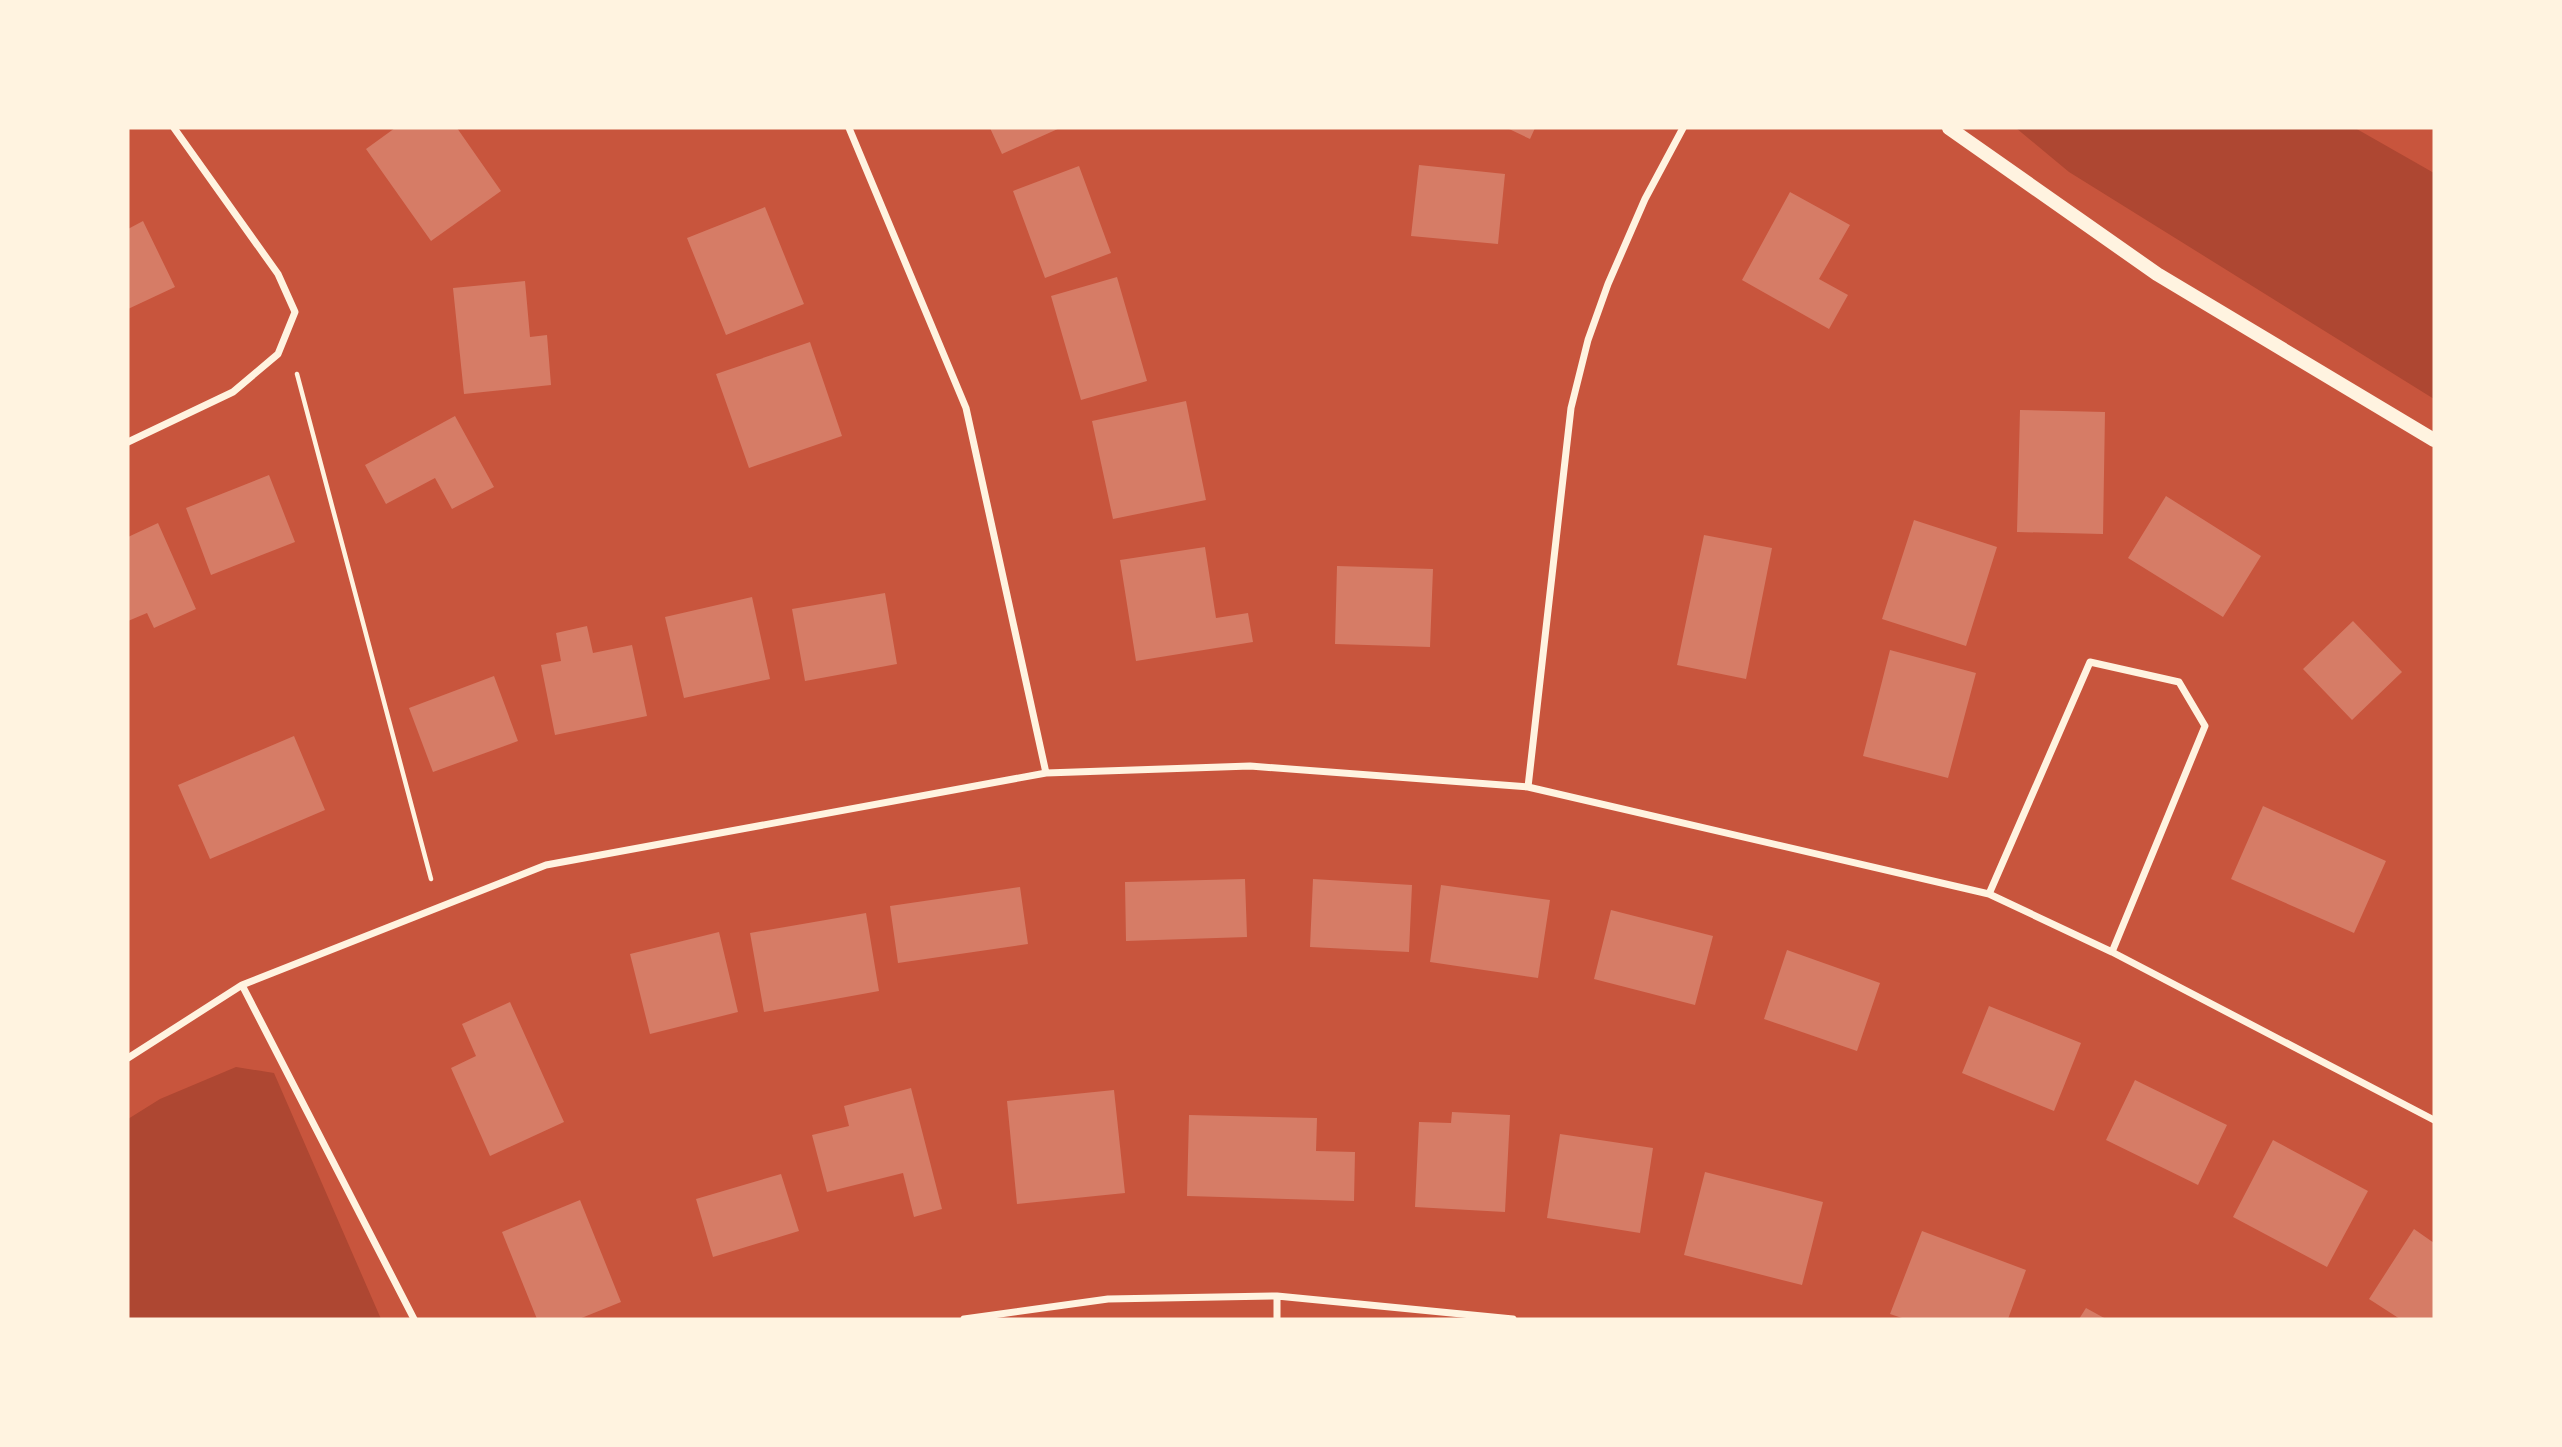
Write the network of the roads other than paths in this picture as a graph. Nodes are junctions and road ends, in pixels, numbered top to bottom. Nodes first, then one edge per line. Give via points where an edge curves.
1 (174, 128) edge
2 (849, 128) edge
3 (1683, 128) edge
4 (1949, 128) edge
5 (2434, 440) edge
6 (128, 442) edge
7 (1046, 773) junction
8 (1528, 788) junction
9 (1989, 894) junction
10 (2112, 951) junction
11 (242, 985) junction
12 (128, 1058) edge
13 (2434, 1121) edge
14 (1277, 1296) junction
15 (414, 1319) edge
16 (964, 1319) edge
17 (1277, 1319) edge
18 (1513, 1319) edge

1 - 6 street via 278,274 295,312 278,354 233,392
2 - 7 street via 965,408
3 - 8 street via 1644,199 1608,284 1571,408
4 - 5 main road via 2157,274
7 - 8 street via 1250,766
7 - 11 street via 546,865
8 - 9 street
9 - 10 street
9 - 10 street via 2090,662 2179,682 2205,726
10 - 13 street
11 - 12 street
11 - 15 street
14 - 16 street via 1108,1299
14 - 17 street
14 - 18 street

